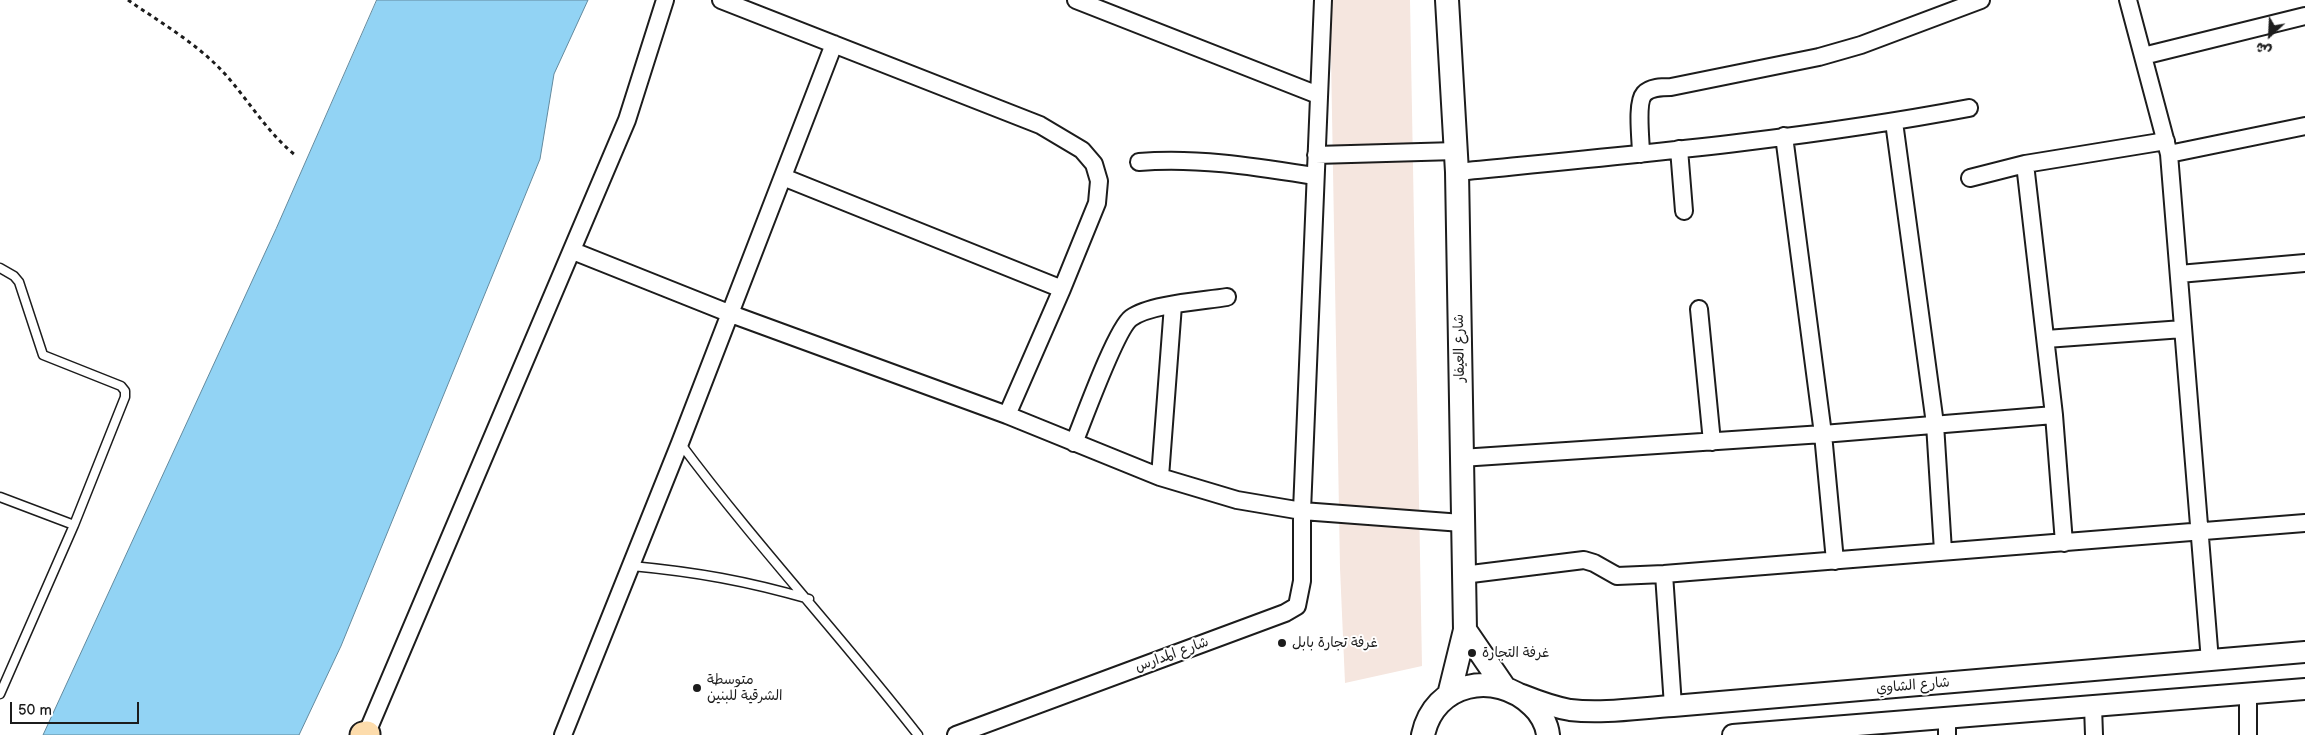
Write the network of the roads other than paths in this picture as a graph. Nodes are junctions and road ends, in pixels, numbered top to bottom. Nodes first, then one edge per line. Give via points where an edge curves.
1 (665, 0) edge
2 (721, 0) edge
3 (1076, 0) edge
4 (1322, 0) edge
5 (1447, 0) edge
6 (1981, 0) edge
7 (2128, 0) edge
8 (2305, 16) edge
9 (834, 44) junction
10 (2143, 56) junction
11 (1318, 95) junction
12 (1969, 108) dead end
13 (1894, 122) junction
14 (2305, 126) edge
15 (1784, 136) junction
16 (2167, 147) junction
17 (1679, 149) junction
18 (1641, 154) junction
19 (1316, 155) junction
20 (1456, 161) junction
21 (1139, 162) dead end
22 (2025, 164) junction
23 (1315, 176) junction
24 (783, 177) junction
25 (1970, 178) dead end
26 (1684, 212) dead end
27 (573, 251) junction
28 (2305, 264) edge
29 (0, 268) edge
30 (2179, 274) junction
31 (1062, 289) junction
32 (1227, 296) dead end
33 (1173, 305) junction
34 (1700, 309) dead end
35 (731, 314) junction
36 (2183, 329) junction
37 (2046, 339) junction
38 (1007, 415) junction
39 (2054, 415) junction
40 (1935, 424) junction
41 (1823, 434) junction
42 (1712, 442) junction
43 (680, 443) junction
44 (1074, 443) junction
45 (1461, 458) junction
46 (1160, 477) junction
47 (0, 497) edge
48 (1302, 511) junction
49 (1462, 523) junction
50 (2305, 523) edge
51 (74, 524) junction
52 (2199, 533) junction
53 (2064, 543) junction
54 (1943, 551) junction
55 (1835, 560) junction
56 (632, 566) junction
57 (1664, 574) junction
58 (1463, 575) junction
59 (809, 599) junction
60 (1465, 630) junction
61 (2305, 652) edge
62 (2210, 661) junction
63 (2305, 689) edge
64 (1513, 691) junction
65 (2248, 693) junction
66 (0, 694) edge
67 (1449, 695) junction
68 (1673, 706) junction
69 (2093, 706) junction
70 (1947, 726) edge
71 (1422, 732) edge
72 (1799, 732) edge
73 (365, 734) edge
74 (563, 735) edge
75 (918, 735) edge
76 (956, 735) edge
77 (1548, 735) edge
78 (1733, 735) edge
79 (1737, 735) edge
80 (2094, 735) edge
81 (2248, 735) edge

1 - 27 street via 630,112
2 - 9 street
3 - 11 street
4 - 11 street
5 - 20 main road, شارع العيفار
6 - 18 street via 1861,45 1819,57 1654,88 1644,94 1640,104
7 - 10 street
8 - 10 street
9 - 24 street
9 - 31 street via 1040,125 1082,150 1094,164 1099,181 1097,203
10 - 16 street
11 - 19 street
12 - 13 street
13 - 15 street
13 - 40 street
14 - 16 street
15 - 17 street
15 - 41 street
16 - 22 street
16 - 30 street
17 - 18 street
17 - 26 street
18 - 20 street
19 - 20 street
19 - 23 street
20 - 45 main road, شارع العيفار
21 - 23 street via 1205,162
22 - 25 street
22 - 37 street
23 - 48 street
24 - 31 street
24 - 35 street
27 - 35 street
27 - 73 street
28 - 30 street
29 - 51 lane via 19,282 43,355 111,381 125,391 123,404
30 - 36 street
31 - 38 street
32 - 33 street
33 - 44 street via 1138,315 1124,325
33 - 46 street
34 - 42 street
35 - 38 street
35 - 43 street
36 - 37 street
36 - 52 street
37 - 39 street
38 - 44 street
39 - 40 street
39 - 53 street
40 - 41 street
40 - 54 street
41 - 42 street
41 - 55 street
42 - 45 street
43 - 56 street
43 - 59 lane via 722,498
44 - 46 street
45 - 49 main road, شارع العيفار
46 - 48 street via 1237,500
47 - 51 lane
48 - 49 street
48 - 76 street, شارع المدارس via 1302,581 1297,606
49 - 58 main road, شارع العيفار
50 - 52 street
51 - 66 lane
52 - 53 street
52 - 62 street
53 - 54 street
54 - 55 street
55 - 57 street
56 - 59 lane via 751,582
56 - 74 street
57 - 58 street via 1617,576 1584,560
57 - 68 street
58 - 60 main road, شارع العيفار
59 - 75 lane
60 - 64 main road
60 - 67 main road, شارع العيفار
61 - 62 street, شارع الشاوي
62 - 68 street, شارع الشاوي
63 - 65 street
64 - 67 main road via 1486,684 1467,687
64 - 68 street, شارع الشاوي via 1570,710
64 - 77 main road via 1538,710
65 - 69 street
65 - 81 street
67 - 71 main road via 1435,708
69 - 70 street
69 - 80 street
70 - 72 street
72 - 79 street
78 - 79 street

